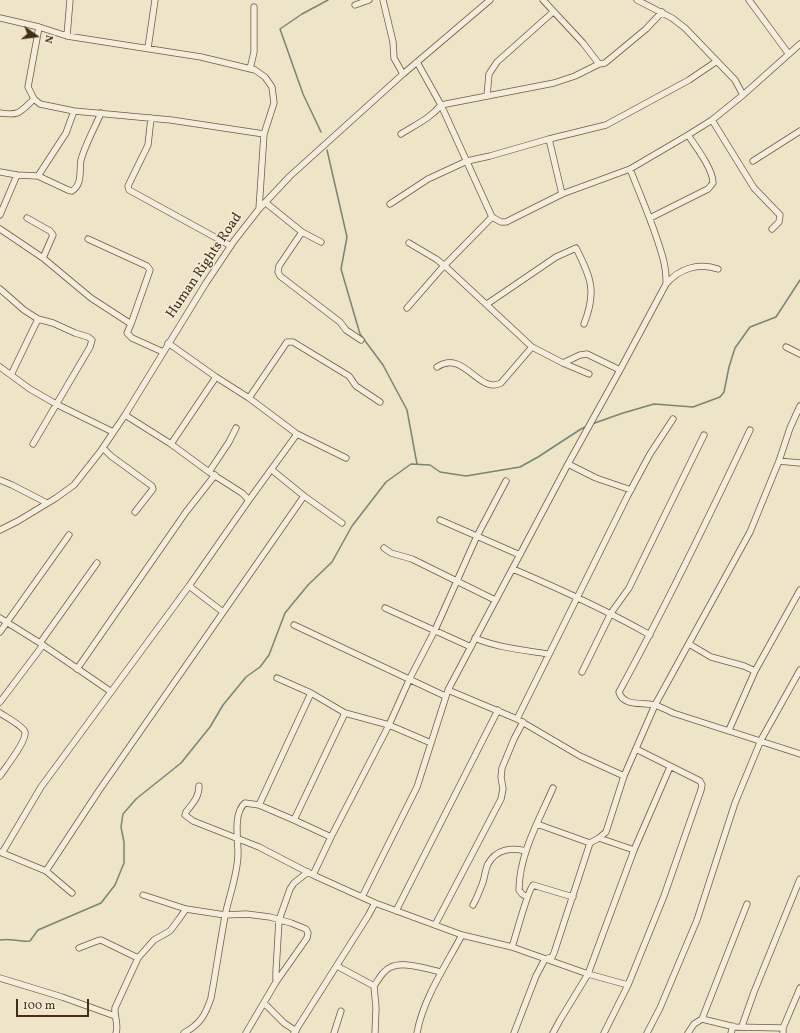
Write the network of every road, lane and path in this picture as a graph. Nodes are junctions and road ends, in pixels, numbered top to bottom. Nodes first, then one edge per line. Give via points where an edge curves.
1 (70, 0) edge
2 (155, 0) edge
3 (369, 0) edge
4 (382, 0) edge
5 (543, 0) edge
6 (637, 0) edge
7 (749, 0) edge
8 (489, 1) edge
9 (355, 5) dead end
10 (254, 6) dead end
11 (553, 12) junction
12 (662, 12) junction
13 (0, 18) edge
14 (39, 27) junction
15 (67, 36) junction
16 (800, 44) edge
17 (148, 48) junction
18 (788, 54) junction
19 (718, 61) junction
20 (417, 62) junction
21 (600, 64) junction
22 (250, 69) junction
23 (402, 74) junction
24 (743, 95) junction
25 (487, 96) junction
26 (34, 99) junction
27 (441, 105) junction
28 (74, 111) junction
29 (0, 113) edge
30 (101, 113) junction
31 (151, 118) junction
32 (712, 120) junction
33 (800, 132) edge
34 (264, 134) junction
35 (401, 134) dead end
36 (688, 135) junction
37 (549, 139) junction
38 (467, 161) junction
39 (752, 162) dead end
40 (630, 169) junction
41 (0, 172) edge
42 (17, 175) junction
43 (38, 176) junction
44 (562, 194) junction
45 (266, 203) junction
46 (390, 204) dead end
47 (259, 209) junction
48 (0, 215) edge
49 (492, 217) junction
50 (27, 218) dead end
51 (650, 218) junction
52 (0, 229) edge
53 (772, 229) dead end
54 (302, 232) junction
55 (88, 239) dead end
56 (320, 242) dead end
57 (409, 243) dead end
58 (231, 246) junction
59 (43, 258) junction
60 (445, 266) junction
61 (718, 269) dead end
62 (666, 284) junction
63 (0, 289) edge
64 (487, 304) junction
65 (407, 308) dead end
66 (38, 319) junction
67 (130, 324) junction
68 (584, 324) dead end
69 (361, 340) dead end
70 (168, 343) junction
71 (532, 347) junction
72 (786, 347) dead end
73 (163, 352) junction
74 (800, 354) edge
75 (563, 363) junction
76 (0, 367) edge
77 (437, 367) dead end
78 (620, 370) junction
79 (589, 374) dead end
80 (11, 375) junction
81 (216, 377) junction
82 (249, 398) junction
83 (380, 402) dead end
84 (56, 404) junction
85 (800, 406) edge
86 (125, 416) junction
87 (672, 418) dead end
88 (236, 428) dead end
89 (750, 430) dead end
90 (113, 432) junction
91 (297, 434) junction
92 (704, 435) dead end
93 (33, 444) dead end
94 (170, 444) junction
95 (103, 448) junction
96 (346, 458) dead end
97 (779, 461) junction
98 (800, 463) edge
99 (568, 464) junction
100 (272, 470) junction
101 (209, 472) junction
102 (215, 475) junction
103 (0, 480) edge
104 (506, 481) dead end
105 (631, 490) junction
106 (304, 496) junction
107 (249, 500) junction
108 (47, 503) junction
109 (135, 512) dead end
110 (440, 520) dead end
111 (342, 523) dead end
112 (0, 530) edge
113 (69, 535) dead end
114 (477, 536) junction
115 (384, 548) dead end
116 (520, 555) junction
117 (98, 564) dead end
118 (513, 569) junction
119 (457, 580) junction
120 (188, 586) junction
121 (800, 590) edge
122 (577, 597) junction
123 (495, 600) junction
124 (385, 608) dead end
125 (223, 612) junction
126 (611, 613) junction
127 (0, 618) edge
128 (7, 623) junction
129 (294, 624) dead end
130 (435, 630) junction
131 (0, 632) edge
132 (650, 635) junction
133 (475, 638) junction
134 (42, 644) junction
135 (690, 644) junction
136 (470, 648) junction
137 (548, 654) junction
138 (77, 669) junction
139 (800, 670) edge
140 (755, 671) junction
141 (582, 672) dead end
142 (277, 678) dead end
143 (410, 678) junction
144 (448, 690) junction
145 (110, 691) junction
146 (311, 693) junction
147 (445, 696) junction
148 (0, 702) edge
149 (655, 705) junction
150 (498, 710) junction
151 (0, 713) edge
152 (345, 713) junction
153 (517, 719) junction
154 (523, 722) junction
155 (389, 725) junction
156 (729, 730) junction
157 (761, 740) junction
158 (431, 743) junction
159 (636, 749) junction
160 (800, 754) edge
161 (670, 767) junction
162 (0, 776) edge
163 (624, 776) junction
164 (199, 786) dead end
165 (553, 788) dead end
166 (259, 805) junction
167 (294, 820) junction
168 (537, 824) junction
169 (331, 837) junction
170 (236, 838) junction
171 (599, 838) junction
172 (590, 843) junction
173 (634, 850) junction
174 (526, 851) junction
175 (1, 853) edge
176 (46, 872) junction
177 (311, 873) junction
178 (800, 879) edge
179 (72, 893) dead end
180 (143, 895) dead end
181 (362, 897) junction
182 (527, 897) junction
183 (573, 897) junction
184 (375, 903) junction
185 (747, 904) dead end
186 (473, 905) dead end
187 (186, 909) junction
188 (396, 911) junction
189 (225, 915) junction
190 (279, 920) junction
191 (435, 925) junction
192 (462, 935) junction
193 (512, 947) junction
194 (79, 948) dead end
195 (138, 958) junction
196 (545, 959) junction
197 (337, 966) junction
198 (441, 972) junction
199 (588, 974) junction
200 (0, 978) edge
201 (276, 982) junction
202 (628, 985) junction
203 (374, 986) junction
204 (800, 988) edge
205 (264, 1003) junction
206 (341, 1011) dead end
207 (114, 1016) junction
208 (702, 1020) junction
209 (733, 1026) junction
210 (742, 1026) junction
211 (783, 1031) edge
212 (295, 1032) edge
213 (116, 1033) edge
214 (184, 1033) edge
215 (246, 1033) edge
216 (334, 1033) edge
217 (375, 1033) edge
218 (417, 1033) edge
219 (514, 1033) edge
220 (553, 1033) edge
221 (604, 1033) edge
222 (647, 1033) edge
223 (688, 1033) edge
224 (730, 1033) edge

1 - 15 street
2 - 17 street
3 - 9 street
4 - 23 street via 393,42 394,58
5 - 11 street
6 - 12 street
7 - 18 street
8 - 20 street, Human Rights Road
10 - 22 street via 254,52
11 - 21 street
11 - 25 street via 497,62 489,74
12 - 19 street via 685,28
12 - 21 street via 618,53
13 - 14 street
14 - 15 street
14 - 26 street via 28,87
15 - 17 street
16 - 18 street
17 - 22 street
18 - 24 street
19 - 24 street via 735,80
19 - 37 street via 689,80 606,125
20 - 23 street, Human Rights Road
20 - 27 street
21 - 25 street via 554,83
22 - 34 street via 265,77 274,94 274,103
23 - 45 street, Human Rights Road via 290,176
24 - 32 street
25 - 27 street
26 - 28 street via 40,104
26 - 29 street via 18,114
27 - 35 street via 435,112
27 - 38 street
28 - 30 street
28 - 43 street via 66,133
30 - 31 street
30 - 43 street via 82,157 81,174 76,189 68,190
31 - 34 street
31 - 58 street via 148,145 128,186 129,190
32 - 36 street
32 - 53 street via 754,188 780,216 779,222
33 - 39 street
34 - 47 street
36 - 40 street
36 - 51 street via 710,171 713,183 708,189
37 - 38 street
37 - 44 street
38 - 46 street via 428,180
38 - 49 street
40 - 44 street
40 - 51 street
41 - 42 street
42 - 43 street
42 - 48 street
44 - 49 street via 506,222
45 - 47 street, Human Rights Road
45 - 54 street
47 - 58 street, Human Rights Road
49 - 60 street
50 - 59 street via 53,235
51 - 62 street via 665,264
52 - 59 street
54 - 56 street
54 - 69 street via 279,266 280,276
55 - 67 street via 147,266 150,270
57 - 60 street
58 - 70 street, Human Rights Road
59 - 67 street via 91,298
60 - 64 street
60 - 65 street
61 - 62 street via 702,266 687,268 674,275
62 - 78 street
63 - 66 street
64 - 68 street via 556,257 576,248 589,275 592,290 590,308
64 - 71 street
66 - 80 street
66 - 84 street via 92,340
67 - 73 street via 127,333 132,338
70 - 73 street, Human Rights Road
70 - 81 street
71 - 75 street
71 - 77 street via 501,383 496,385 491,386 454,363 444,362
72 - 74 street
73 - 86 street, Human Rights Road
75 - 78 street via 580,354 587,354
75 - 79 street
76 - 80 street
78 - 99 street
80 - 84 street
81 - 82 street
81 - 94 street
82 - 83 street via 290,341 349,376 356,386
82 - 91 street
84 - 90 street
84 - 93 street
85 - 97 street
86 - 90 street, Human Rights Road
86 - 94 street
87 - 105 street
88 - 101 street
89 - 132 street
90 - 95 street, Human Rights Road
91 - 96 street
91 - 100 street
92 - 126 street via 629,588
94 - 101 street
95 - 108 street, Human Rights Road via 74,485
95 - 109 street via 152,486 153,489
97 - 98 street
97 - 135 street via 750,532
99 - 105 street via 596,478
99 - 116 street
100 - 106 street
100 - 107 street
101 - 102 street
102 - 107 street
102 - 138 street via 186,512
103 - 108 street
104 - 114 street
105 - 122 street
106 - 111 street
106 - 125 street
107 - 120 street
108 - 112 street, Human Rights Road
110 - 114 street
113 - 128 street
114 - 116 street
114 - 119 street
115 - 119 street
116 - 118 street
117 - 134 street
118 - 122 street
118 - 123 street
119 - 123 street
119 - 130 street
120 - 125 street
120 - 145 street
121 - 140 street
122 - 126 street
122 - 137 street
123 - 133 street
124 - 130 street
125 - 176 street via 98,792
126 - 132 street
126 - 141 street
127 - 128 street
128 - 131 street
128 - 134 street
129 - 143 street
130 - 136 street
130 - 143 street
132 - 149 street via 619,692 620,697 626,702
133 - 136 street
133 - 137 street via 520,650
134 - 138 street
134 - 148 street
135 - 140 street via 711,657
135 - 149 street
136 - 144 street
137 - 153 street
138 - 145 street
139 - 157 street
140 - 156 street
142 - 146 street
143 - 147 street
143 - 155 street
144 - 147 street
144 - 150 street
145 - 175 street via 40,787
146 - 152 street
146 - 166 street
147 - 158 street
149 - 156 street
149 - 159 street
150 - 153 street
150 - 188 street
151 - 162 street via 25,732 22,744
152 - 155 street
152 - 167 street
153 - 154 street
154 - 163 street via 580,756
154 - 191 street via 502,768 501,799
155 - 158 street
155 - 169 street
156 - 157 street
157 - 160 street
157 - 222 street via 735,803 697,920
158 - 181 street via 417,787
159 - 161 street
159 - 163 street
161 - 173 street
161 - 202 street via 700,781 702,785 664,896
163 - 171 street via 606,832
164 - 170 street via 198,797 185,815 193,821
165 - 168 street
166 - 167 street
166 - 170 street via 245,803 242,806
167 - 169 street
168 - 172 street
168 - 174 street
169 - 177 street
170 - 177 street
170 - 189 street via 238,854
171 - 172 street
171 - 173 street
172 - 183 street
173 - 199 street
174 - 182 street via 519,890
174 - 186 street via 503,850 493,858
175 - 176 street
176 - 179 street
177 - 181 street
177 - 190 street via 294,883
178 - 210 street
180 - 187 street
181 - 184 street
182 - 183 street via 533,885
182 - 193 street
183 - 196 street via 554,953 552,957
184 - 188 street
184 - 197 street
185 - 208 street
187 - 189 street
187 - 195 street via 170,931 154,940
188 - 191 street
189 - 190 street via 246,914
189 - 214 street via 208,1008 201,1021
190 - 201 street
190 - 201 street via 306,929 308,933
191 - 192 street
192 - 193 street
192 - 198 street
193 - 196 street
194 - 195 street via 101,940
195 - 207 street via 115,1008
196 - 199 street
196 - 219 street
197 - 203 street
197 - 212 street
198 - 203 street via 415,966 391,966
198 - 218 street
199 - 202 street
199 - 220 street
200 - 207 street
201 - 205 street
202 - 221 street
203 - 217 street
204 - 211 street
205 - 212 street
205 - 215 street
206 - 216 street
207 - 213 street via 118,1029
208 - 209 street
208 - 223 street via 694,1024
209 - 210 street
209 - 224 street
210 - 211 street

